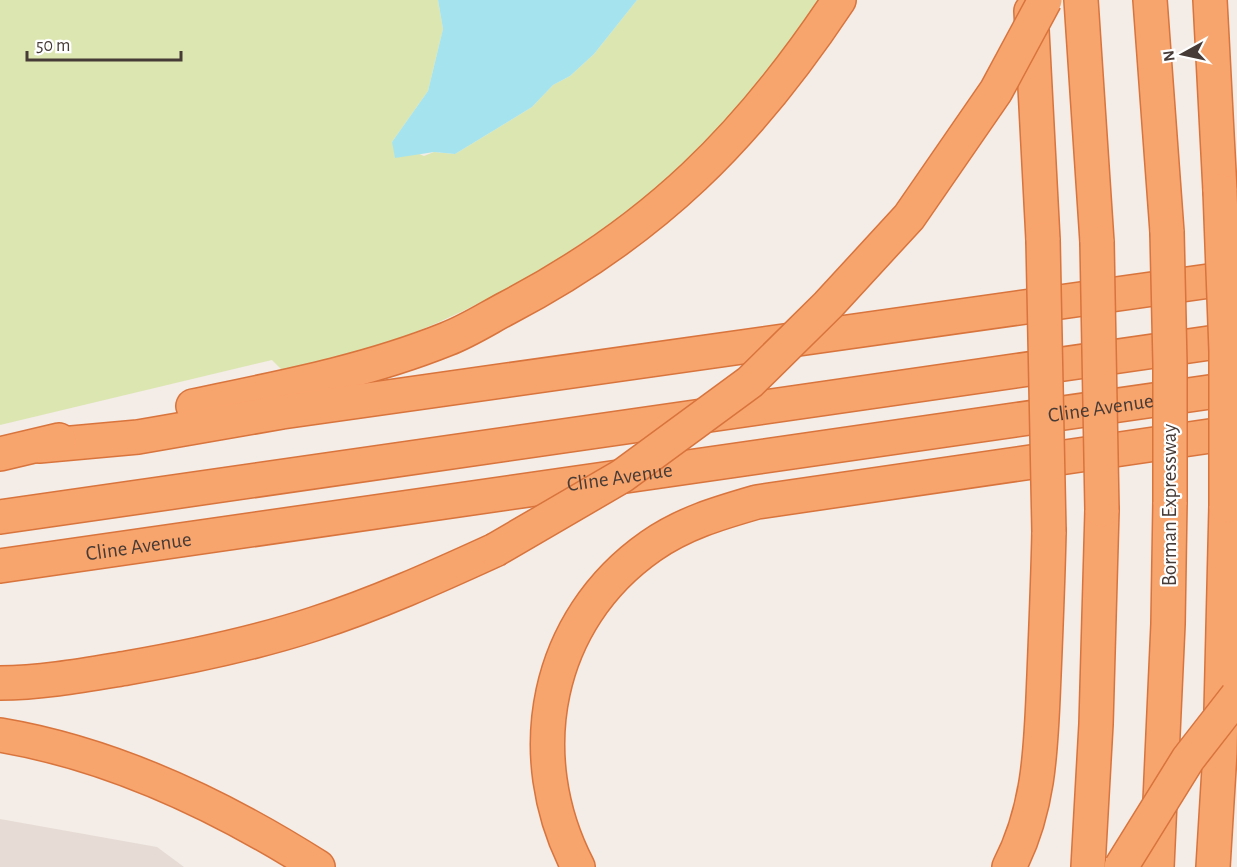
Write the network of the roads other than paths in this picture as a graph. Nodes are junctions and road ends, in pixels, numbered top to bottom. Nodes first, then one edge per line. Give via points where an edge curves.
1 (839, 0) edge
2 (1031, 0) edge
3 (1045, 0) edge
4 (1081, 0) edge
5 (1150, 0) edge
6 (1210, 0) edge
7 (1237, 277) edge
8 (1237, 339) edge
9 (1237, 388) edge
10 (1237, 432) edge
11 (39, 446) junction
12 (0, 454) edge
13 (0, 517) edge
14 (2, 565) edge
15 (12, 683) edge
16 (1237, 696) edge
17 (0, 735) edge
18 (318, 867) edge
19 (578, 867) edge
20 (1009, 867) edge
21 (1088, 867) edge
22 (1121, 867) edge
23 (1157, 867) edge
24 (1213, 867) edge

1 - 11 highway via 761,109 658,212 593,259 526,298 448,339 354,371 123,419
2 - 20 highway, bridge via 1043,240 1049,532 1041,737 1034,806
3 - 15 highway, bridge via 996,91 909,217 750,382 622,477 495,550 406,590 313,625 201,655
4 - 21 highway, bridge via 1097,242 1102,510
5 - 23 highway, Borman Expressway, bridge via 1167,232 1170,364 1168,624
6 - 24 highway, bridge via 1226,351 1220,752
7 - 11 highway via 282,412 138,437
8 - 13 highway
9 - 14 highway, Cline Avenue
10 - 19 highway via 757,502 699,519 652,546 610,580 576,628 556,676 546,731 549,787 561,836
11 - 12 highway
16 - 22 highway, bridge via 1188,759
17 - 18 highway via 33,740 113,766 204,802

